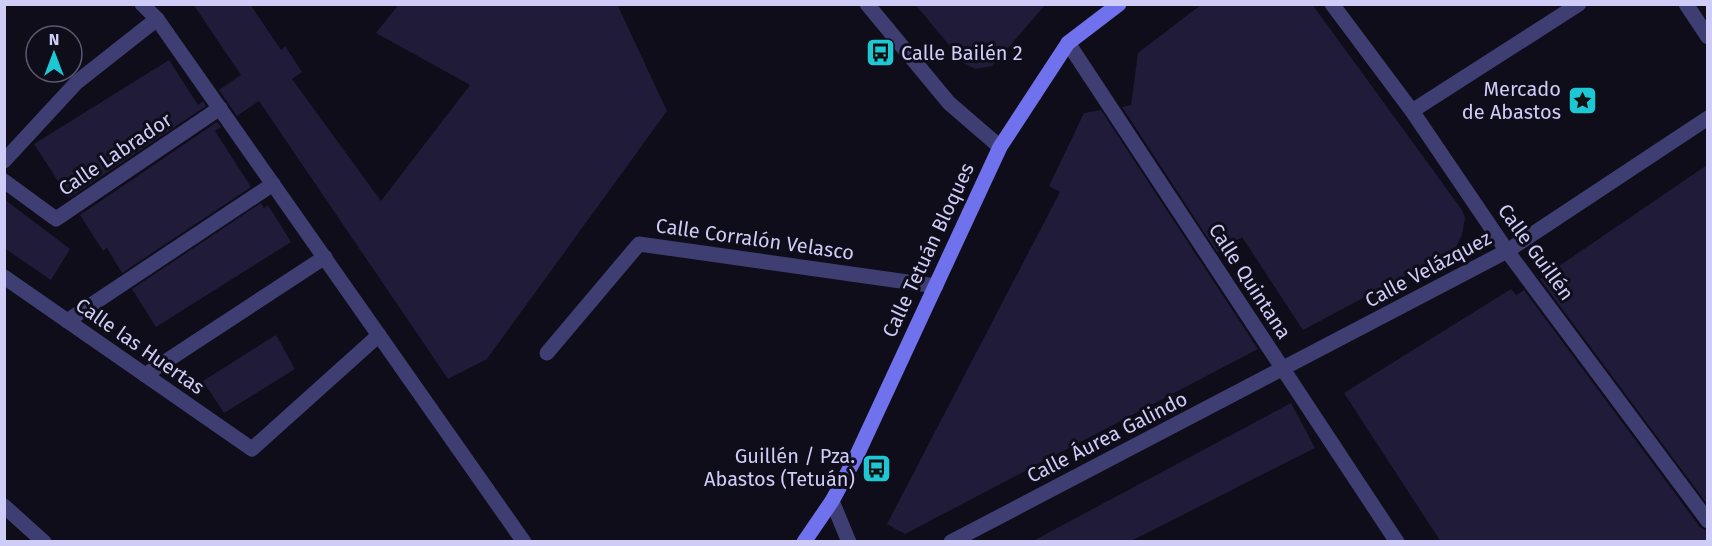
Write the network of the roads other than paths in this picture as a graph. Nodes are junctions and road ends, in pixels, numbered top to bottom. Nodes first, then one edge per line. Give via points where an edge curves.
1 (142, 4) edge
2 (867, 4) edge
3 (1119, 4) edge
4 (1332, 4) edge
5 (1579, 4) edge
6 (1686, 4) edge
7 (157, 18) junction
8 (1707, 37) edge
9 (1068, 43) junction
10 (220, 108) junction
11 (1412, 111) junction
12 (1707, 118) edge
13 (1000, 147) junction
14 (4, 161) edge
15 (4, 181) edge
16 (273, 184) junction
17 (1507, 250) junction
18 (325, 257) junction
19 (4, 277) edge
20 (936, 286) junction
21 (67, 321) junction
22 (379, 335) junction
23 (547, 353) dead end
24 (1283, 369) junction
25 (145, 375) junction
26 (832, 501) junction
27 (4, 506) edge
28 (1707, 521) edge
29 (44, 542) edge
30 (524, 542) edge
31 (804, 542) edge
32 (849, 542) edge
33 (951, 542) edge
34 (1397, 542) edge

1 - 7 street
2 - 13 street via 949,103
3 - 9 street, Calle Tetuán Bloques
4 - 11 street, Calle Guillén
5 - 11 street
6 - 8 street
7 - 10 street
7 - 14 street via 77,82
9 - 13 street, Calle Tetuán Bloques
9 - 24 street, Calle Quintana
10 - 15 street, Calle Labrador via 56,219
10 - 16 street
11 - 17 street, Calle Guillén
12 - 17 street, Calle Velázquez
13 - 20 street, Calle Tetuán Bloques
16 - 18 street
16 - 21 street
17 - 24 street, Calle Velázquez
17 - 28 street, Calle Guillén
18 - 22 street
18 - 25 street
19 - 21 street, Calle las Huertas
20 - 23 street, Calle Corralón Velasco via 639,244
20 - 26 street, Calle Tetuán Bloques
21 - 25 street, Calle las Huertas
22 - 25 street, Calle las Huertas via 252,449
22 - 30 street
24 - 33 street, Calle Áurea Galindo
24 - 34 street, Calle Quintana
26 - 31 street, Calle Tetuán Bloques
26 - 32 street
27 - 29 street

